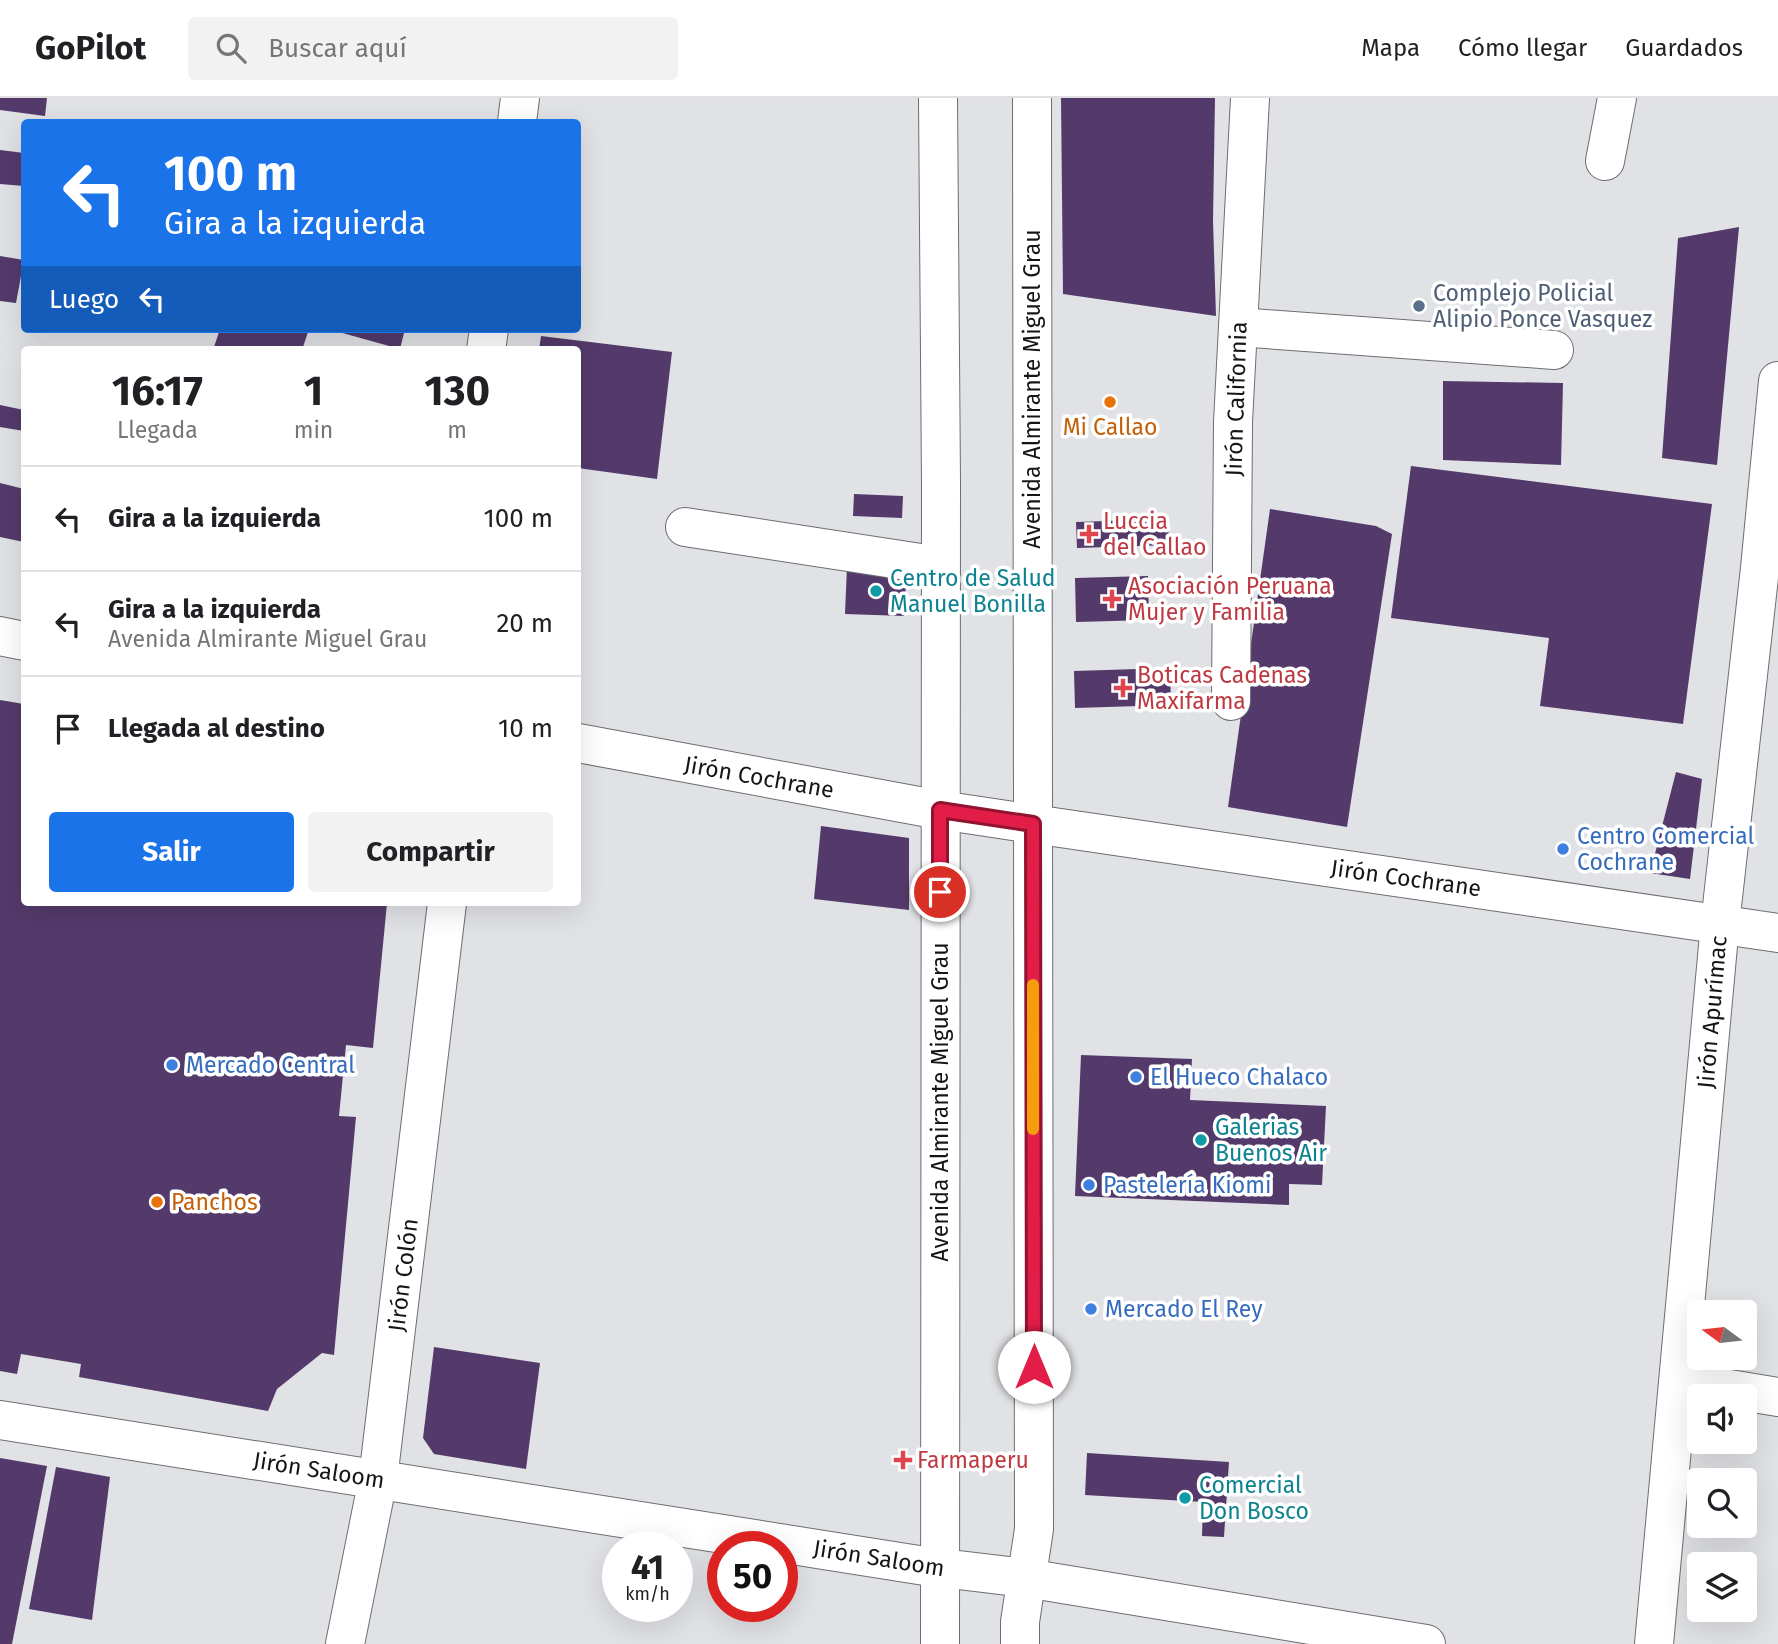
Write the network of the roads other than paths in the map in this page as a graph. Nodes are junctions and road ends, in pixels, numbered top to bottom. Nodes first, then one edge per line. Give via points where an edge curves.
1 (520, 98) edge
2 (938, 98) edge
3 (1032, 98) edge
4 (1250, 98) edge
5 (1616, 98) edge
6 (517, 119) edge
7 (1605, 161) dead end
8 (1238, 327) junction
9 (1554, 350) dead end
10 (1778, 381) edge
11 (685, 527) dead end
12 (1769, 561) edge
13 (940, 566) junction
14 (0, 636) edge
15 (21, 640) edge
16 (1231, 701) dead end
17 (581, 744) edge
18 (940, 810) junction
19 (1033, 824) junction
20 (447, 906) edge
21 (1720, 924) junction
22 (1778, 933) edge
23 (1678, 1384) junction
24 (1778, 1397) edge
25 (0, 1420) edge
26 (378, 1479) junction
27 (940, 1568) junction
28 (1026, 1578) junction
29 (345, 1644) edge
30 (940, 1644) edge
31 (1020, 1644) edge
32 (1426, 1644) edge
33 (1654, 1644) edge

1 - 6 street
2 - 13 street, Avenida Almirante Miguel Grau
3 - 19 street, Avenida Almirante Miguel Grau
4 - 8 street, Jirón California
5 - 7 street
8 - 9 street
8 - 16 street, Jirón California
10 - 12 street, Jirón Apurímac
11 - 13 street
12 - 21 street, Jirón Apurímac
13 - 18 street, Avenida Almirante Miguel Grau
14 - 15 street
17 - 18 street, Jirón Cochrane
18 - 19 street, Jirón Cochrane
18 - 27 street, Avenida Almirante Miguel Grau
19 - 21 street, Jirón Cochrane
19 - 28 street, Avenida Almirante Miguel Grau via 1034,1529
20 - 26 street, Jirón Colón
21 - 22 street, Jirón Cochrane
21 - 23 street, Jirón Apurímac
23 - 24 street
23 - 33 street, Jirón Apurímac
25 - 26 street, Jirón Saloom
26 - 27 street, Jirón Saloom
26 - 29 street, Jirón Colón
27 - 28 street, Jirón Saloom
27 - 30 street, Avenida Almirante Miguel Grau
28 - 31 street, Avenida Almirante Miguel Grau
28 - 32 street, Jirón Saloom

